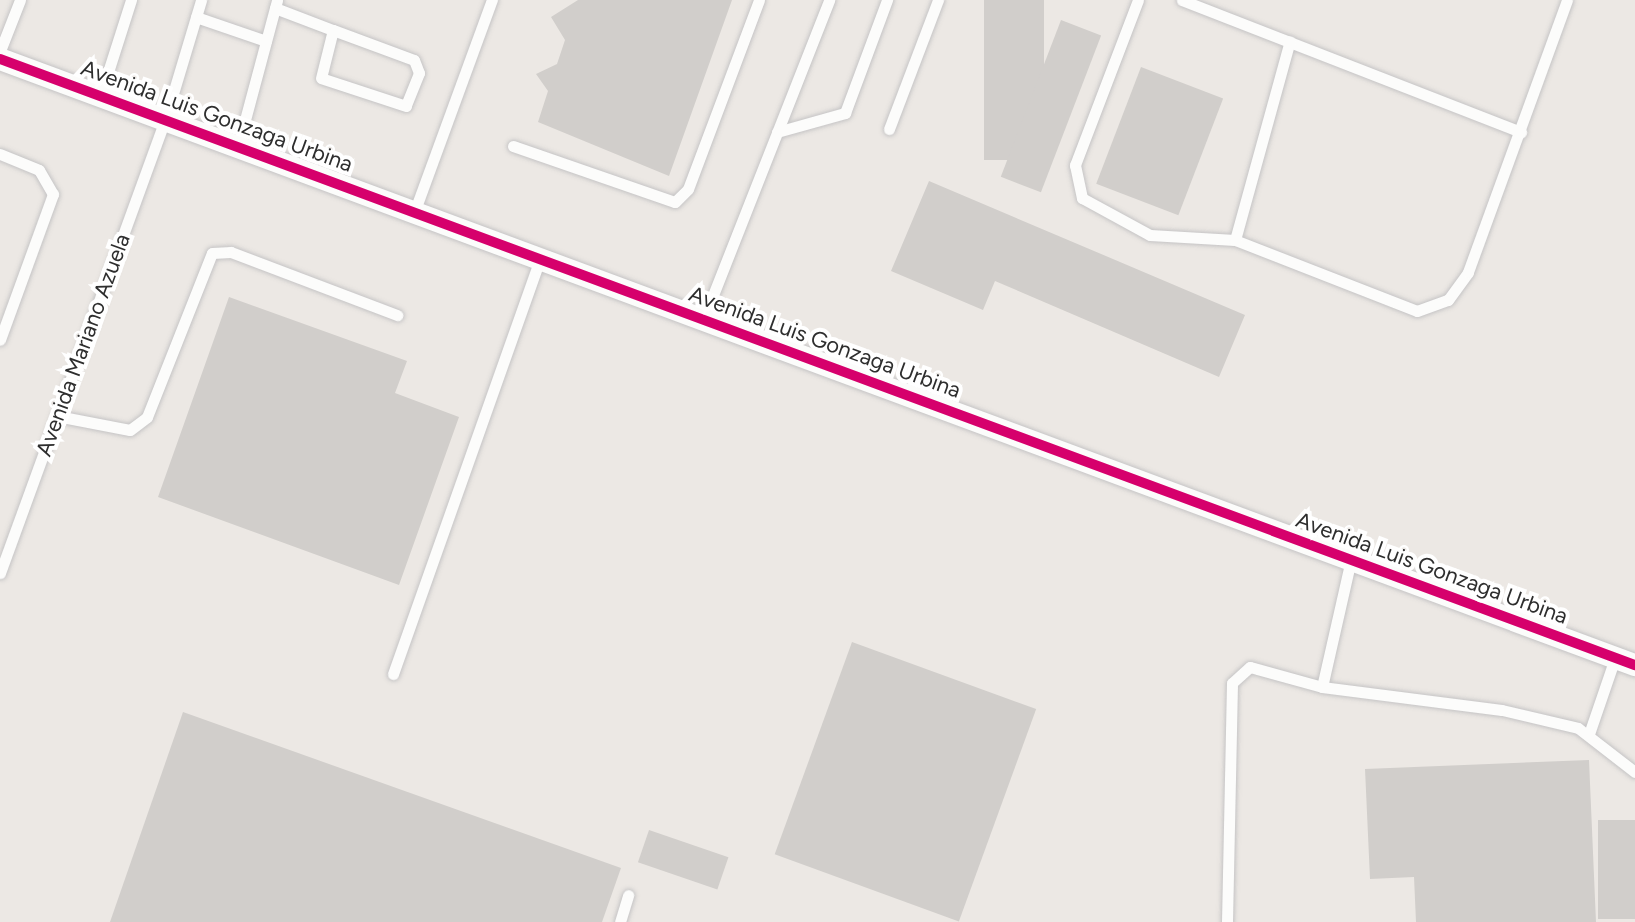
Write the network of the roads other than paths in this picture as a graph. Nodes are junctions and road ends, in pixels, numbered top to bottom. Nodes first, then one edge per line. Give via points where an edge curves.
1 (20, 0) edge
2 (131, 0) edge
3 (201, 0) edge
4 (492, 0) edge
5 (759, 0) edge
6 (829, 0) edge
7 (887, 0) edge
8 (938, 0) edge
9 (1138, 0) edge
10 (1182, 0) edge
11 (1567, 0) edge
12 (276, 4) edge
13 (196, 17) junction
14 (333, 30) junction
15 (266, 41) junction
16 (1290, 41) junction
17 (0, 51) edge
18 (0, 59) edge
19 (101, 94) junction
20 (166, 117) junction
21 (889, 129) dead end
22 (777, 132) junction
23 (1521, 132) junction
24 (238, 146) junction
25 (513, 146) dead end
26 (0, 154) edge
27 (415, 210) junction
28 (1235, 240) junction
29 (540, 258) junction
30 (397, 315) dead end
31 (704, 318) junction
32 (0, 340) edge
33 (57, 416) junction
34 (4, 551) edge
35 (1351, 559) junction
36 (0, 573) edge
37 (1625, 662) edge
38 (393, 674) dead end
39 (1322, 687) junction
40 (1589, 734) junction
41 (1635, 772) edge
42 (628, 895) dead end
43 (620, 922) edge
44 (1227, 922) edge

1 - 17 lane
2 - 19 lane
3 - 13 lane, Avenida Mariano Azuela
4 - 27 lane
5 - 25 lane via 688,189 675,202
6 - 22 lane
7 - 22 lane via 845,113
8 - 21 lane
9 - 28 lane via 1075,165 1076,183 1094,209 1150,235
10 - 16 lane
11 - 23 lane
12 - 14 lane
12 - 15 lane
13 - 15 lane
13 - 20 lane, Avenida Mariano Azuela
14 - 14 lane via 321,78 406,106 419,73 414,60
15 - 24 lane
16 - 23 lane
16 - 28 lane
18 - 19 street, Avenida Luis Gonzaga Urbina
19 - 20 street, Avenida Luis Gonzaga Urbina
20 - 24 street, Avenida Luis Gonzaga Urbina
20 - 33 lane, Avenida Mariano Azuela
22 - 31 lane
23 - 28 lane via 1468,272 1435,308 1417,311
24 - 27 street, Avenida Luis Gonzaga Urbina
26 - 32 lane via 39,170 53,194
27 - 29 street, Avenida Luis Gonzaga Urbina
29 - 31 street, Avenida Luis Gonzaga Urbina
29 - 38 lane
30 - 33 lane via 231,252 212,253 147,417 130,430
31 - 35 street, Avenida Luis Gonzaga Urbina
33 - 34 lane, Avenida Mariano Azuela
34 - 36 lane, Avenida Mariano Azuela
35 - 37 street, Avenida Luis Gonzaga Urbina
35 - 39 lane
37 - 40 lane
39 - 40 lane via 1502,710
39 - 44 lane via 1250,667 1236,674
40 - 41 lane
42 - 43 lane

